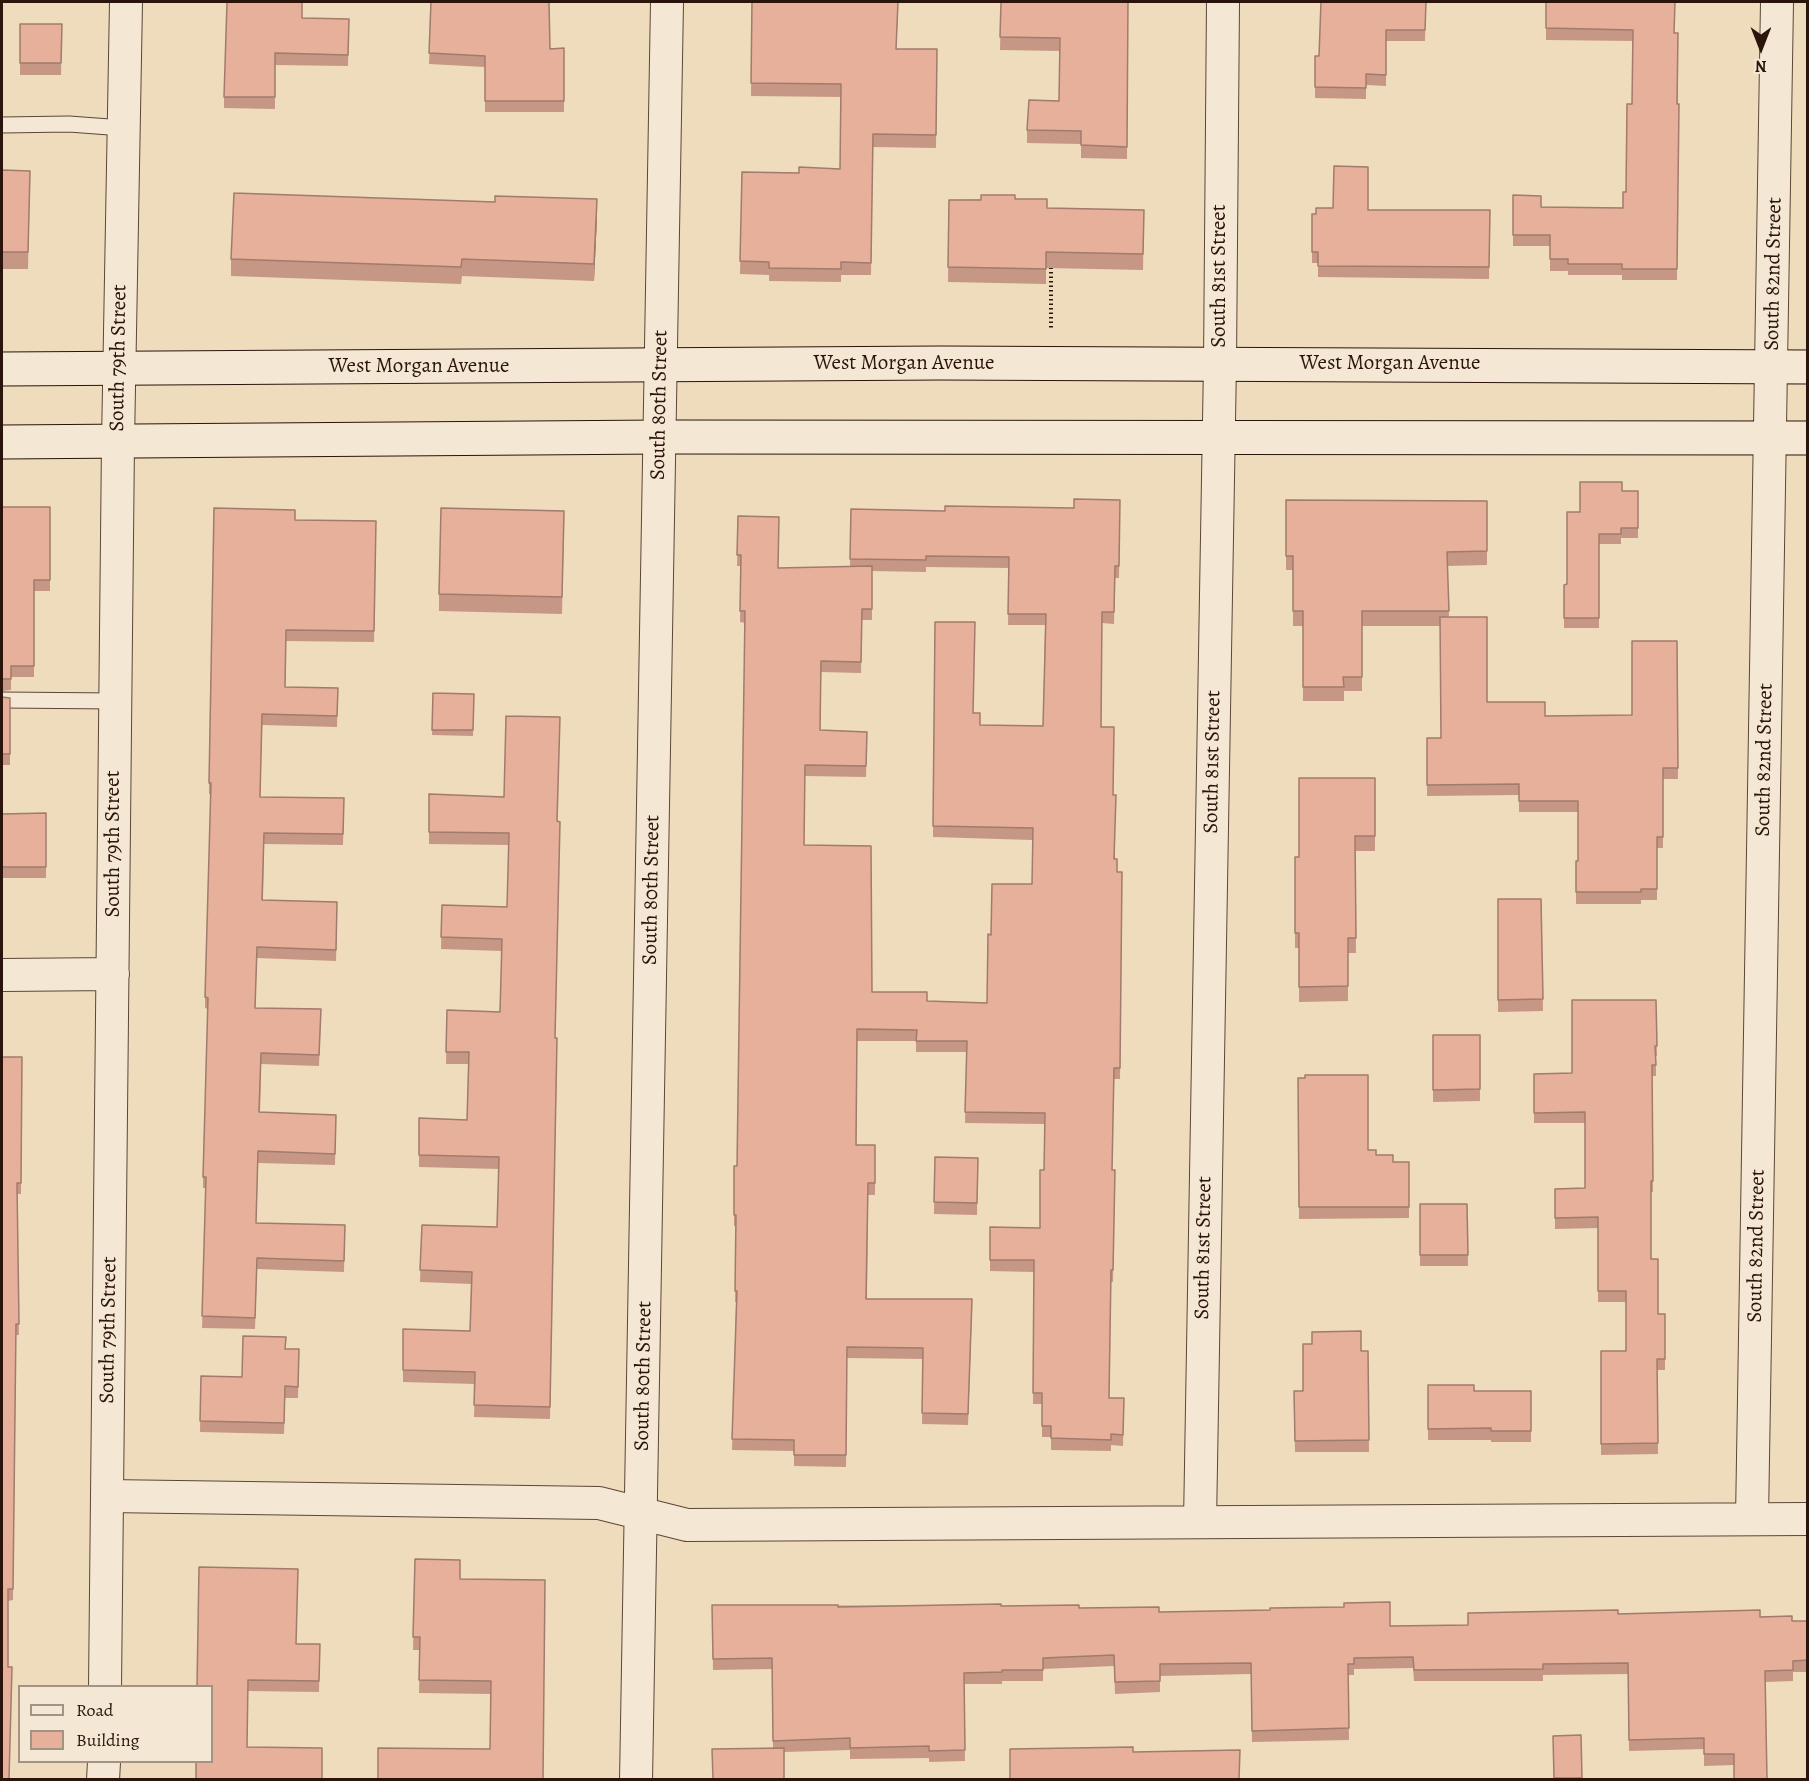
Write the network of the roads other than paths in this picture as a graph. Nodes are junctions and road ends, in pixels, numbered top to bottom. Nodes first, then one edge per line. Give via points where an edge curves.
1 (126, 2) edge
2 (667, 2) edge
3 (1223, 2) edge
4 (1778, 2) edge
5 (2, 125) edge
6 (123, 128) junction
7 (1220, 363) junction
8 (660, 366) junction
9 (1773, 367) junction
10 (1808, 367) edge
11 (2, 369) edge
12 (119, 369) junction
13 (660, 438) junction
14 (1771, 438) junction
15 (1808, 438) edge
16 (1218, 439) junction
17 (2, 442) edge
18 (118, 442) junction
19 (2, 700) edge
20 (116, 701) junction
21 (113, 974) junction
22 (2, 975) edge
23 (107, 1496) junction
24 (641, 1512) junction
25 (1752, 1519) junction
26 (1808, 1519) edge
27 (1200, 1522) junction
28 (105, 1685) edge
29 (104, 1763) edge
30 (103, 1779) edge
31 (636, 1779) edge

1 - 6 street, South 79th Street
2 - 8 street, South 80th Street
3 - 7 street, South 81st Street
4 - 9 street, South 82nd Street
5 - 6 lane
6 - 12 street, South 79th Street
7 - 8 street, West Morgan Avenue
7 - 9 street, West Morgan Avenue
7 - 16 street, South 81st Street
8 - 12 street, West Morgan Avenue
8 - 13 street, South 80th Street
9 - 10 street, West Morgan Avenue
9 - 14 street, South 82nd Street
11 - 12 street, West Morgan Avenue
12 - 18 street, South 79th Street
13 - 16 street
13 - 18 street
13 - 24 street, South 80th Street
14 - 15 street
14 - 16 street
14 - 25 street, South 82nd Street
16 - 27 street, South 81st Street
17 - 18 street
18 - 20 street, South 79th Street
19 - 20 lane
20 - 21 street, South 79th Street
21 - 22 street
21 - 23 street, South 79th Street
23 - 24 street via 598,1503
23 - 28 street, South 79th Street
24 - 27 street via 687,1525
24 - 31 street, South 80th Street
25 - 26 street
25 - 27 street
29 - 30 street

